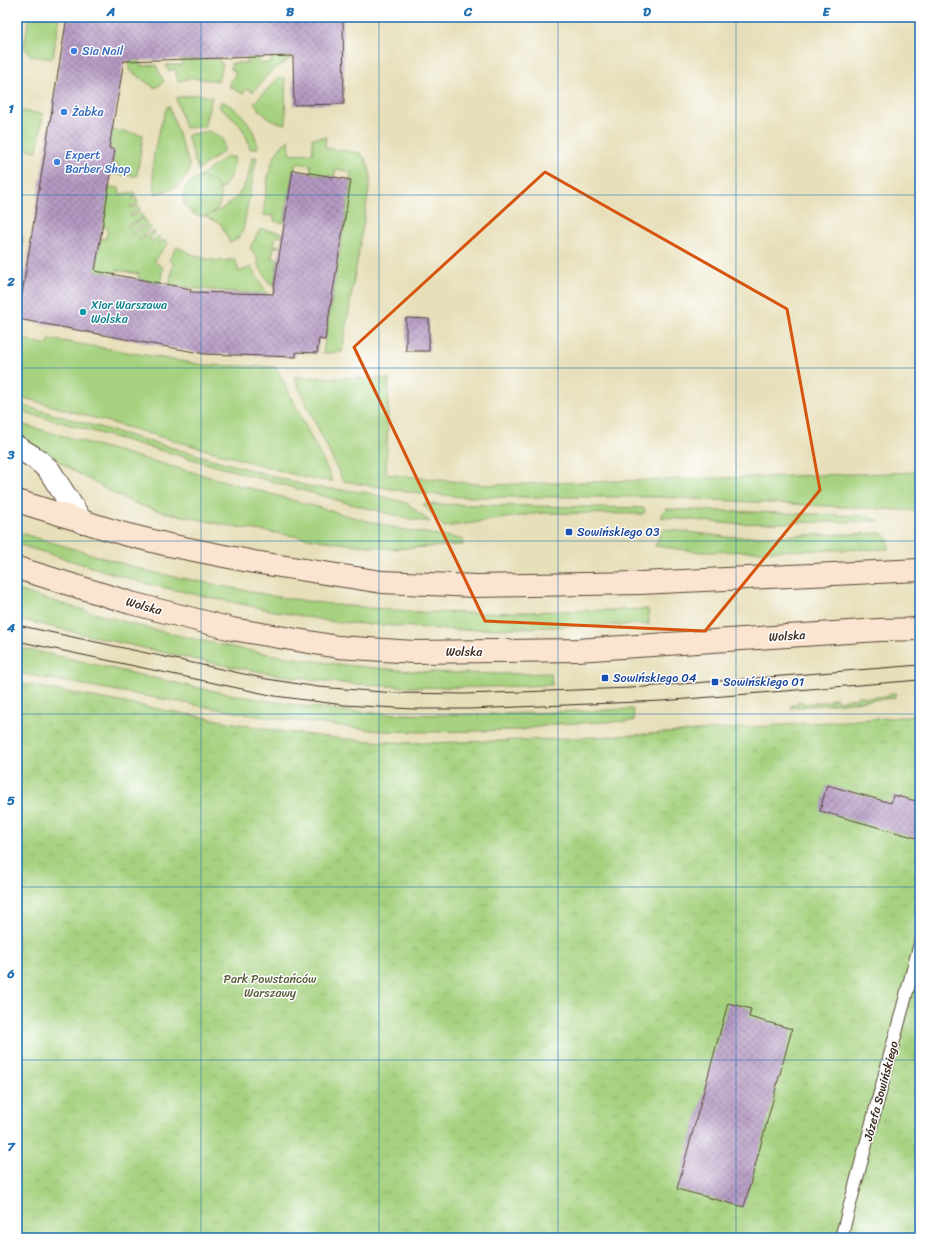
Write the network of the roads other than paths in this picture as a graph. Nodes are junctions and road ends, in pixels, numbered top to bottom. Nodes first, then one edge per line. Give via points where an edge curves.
1 (17, 446) edge
2 (17, 501) edge
3 (82, 522) junction
4 (17, 568) edge
5 (920, 570) edge
6 (920, 629) edge
7 (920, 943) edge
8 (841, 1238) edge

1 - 3 street via 50,470
2 - 3 main road
3 - 5 main road via 169,546 382,582 476,586 640,583
4 - 6 main road, Wolska via 131,603 232,629 338,647 414,652 577,650
7 - 8 lane, Józefa Sowińskiego

